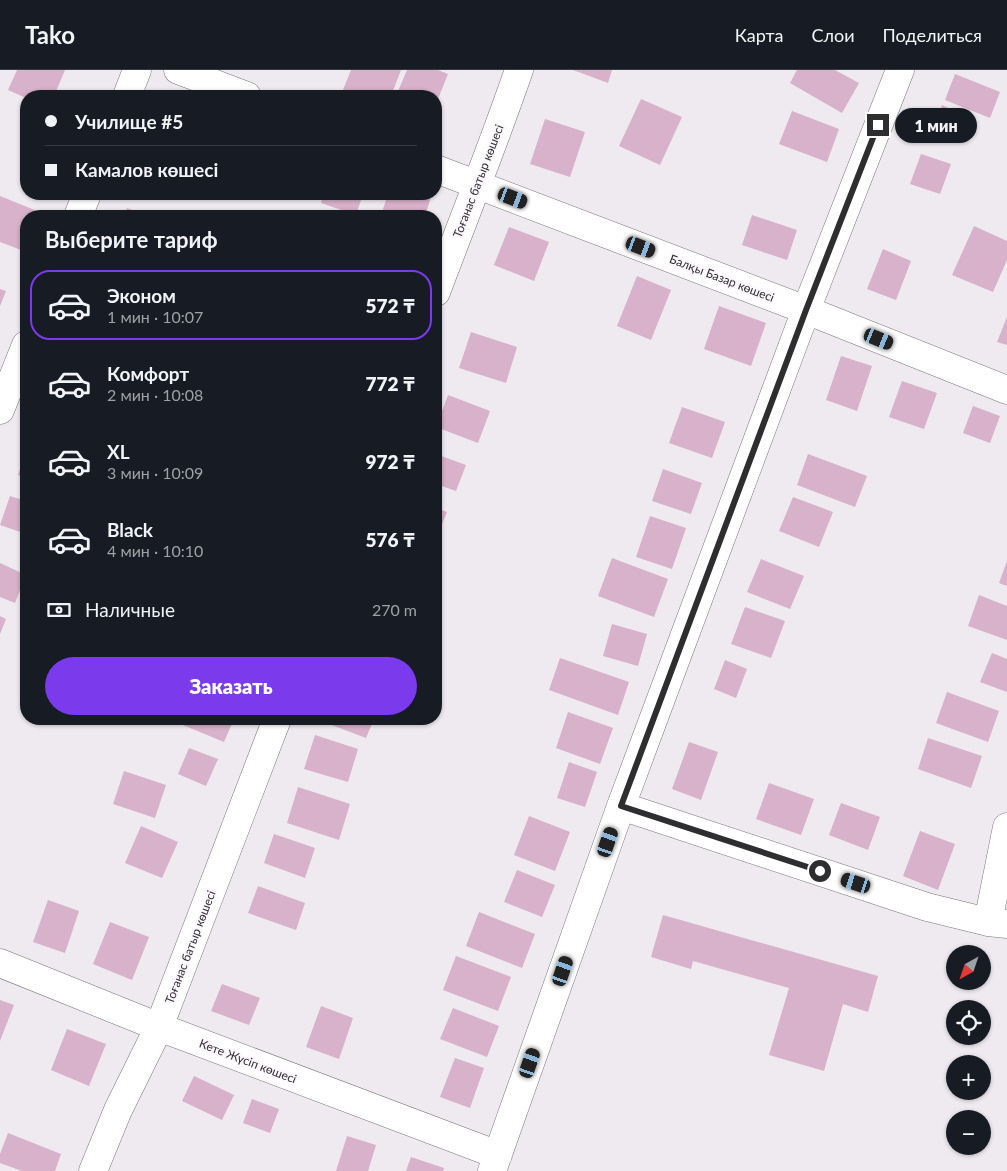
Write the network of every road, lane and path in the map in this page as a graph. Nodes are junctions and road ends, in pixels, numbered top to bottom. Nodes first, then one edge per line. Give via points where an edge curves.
1 (137, 70) edge
2 (178, 70) edge
3 (519, 70) edge
4 (900, 70) edge
5 (129, 90) edge
6 (231, 90) edge
7 (442, 171) edge
8 (476, 184) junction
9 (442, 276) edge
10 (806, 310) junction
11 (20, 360) edge
12 (1007, 390) edge
13 (0, 410) edge
14 (275, 725) edge
15 (621, 806) junction
16 (1007, 827) edge
17 (997, 923) edge
18 (0, 963) edge
19 (159, 1027) junction
20 (495, 1163) edge
21 (93, 1171) edge

1 - 5 street
2 - 6 street
3 - 8 street, Тоғанас батыр көшесі
4 - 10 street
7 - 8 street, Балқы Базар көшесі
8 - 9 street, Тоғанас батыр көшесі
8 - 10 street, Балқы Базар көшесі
10 - 12 street, Балқы Базар көшесі
10 - 15 street
11 - 13 street
14 - 19 street, Тоғанас батыр көшесі
15 - 17 street via 928,907
15 - 20 street
16 - 17 street
18 - 19 street, Кете Жүсіп көшесі
19 - 20 street, Кете Жүсіп көшесі
19 - 21 street, Тоғанас батыр көшесі via 118,1110

